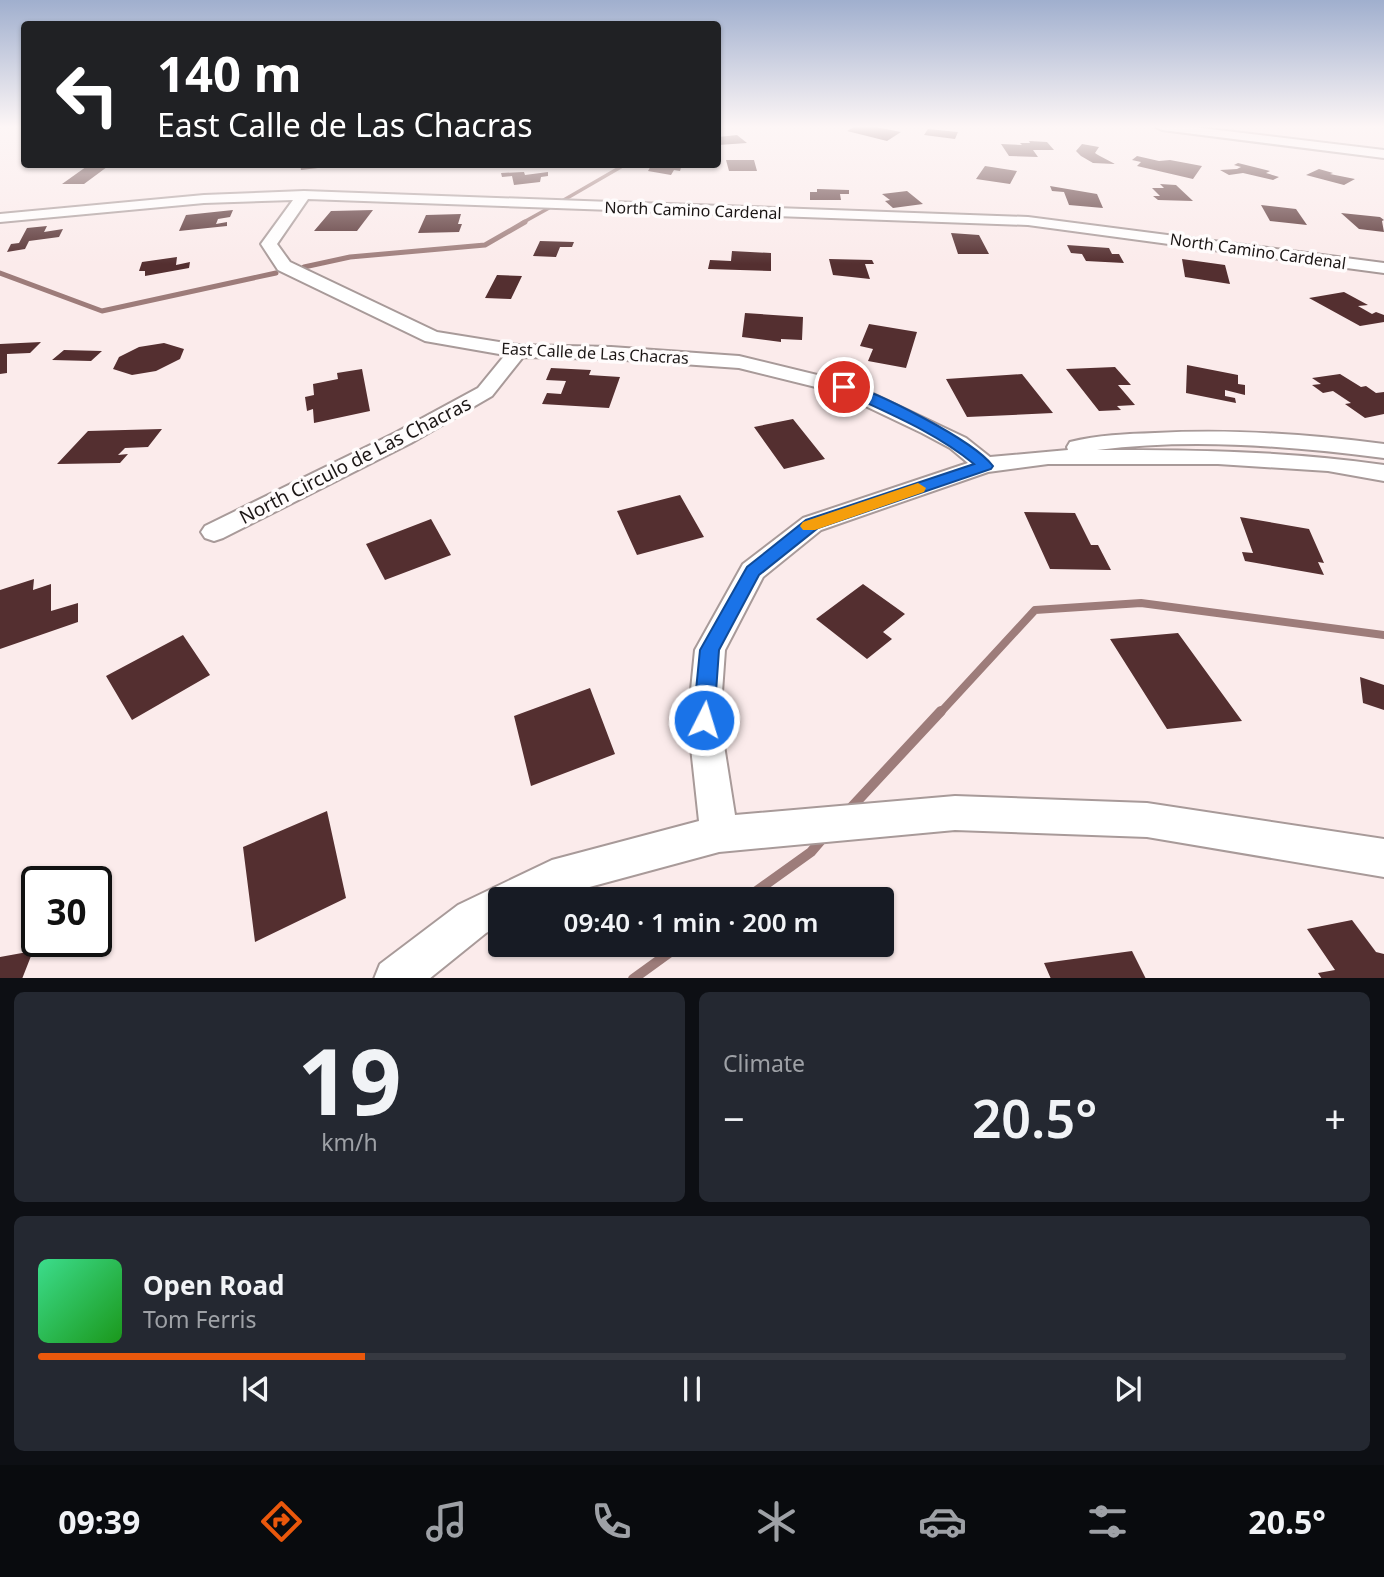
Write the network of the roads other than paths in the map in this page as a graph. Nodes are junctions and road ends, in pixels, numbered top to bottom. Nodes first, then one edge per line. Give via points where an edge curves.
1 (304, 195) junction
2 (0, 218) edge
3 (1384, 268) edge
4 (518, 351) junction
5 (1384, 451) edge
6 (1048, 457) junction
7 (985, 466) junction
8 (1384, 473) edge
9 (215, 532) dead end
10 (719, 834) junction
11 (1384, 858) edge
12 (540, 887) edge
13 (488, 912) edge
14 (395, 978) edge

1 - 2 street, North Camino Cardenal via 204,199
1 - 3 street, North Camino Cardenal via 1028,221
1 - 4 street, East Calle de Las Chacras via 269,244 284,267 432,337
4 - 7 street, East Calle de Las Chacras via 739,362 844,387 958,443
4 - 9 street, North Circulo de Las Chacras via 485,392
5 - 6 street via 1314,441 1174,438 1086,445
6 - 7 street
6 - 8 street via 1218,457 1328,464
7 - 10 street via 812,524 753,571 710,650 704,720
10 - 11 street via 955,813 1147,820
10 - 12 street via 566,874
13 - 14 street

